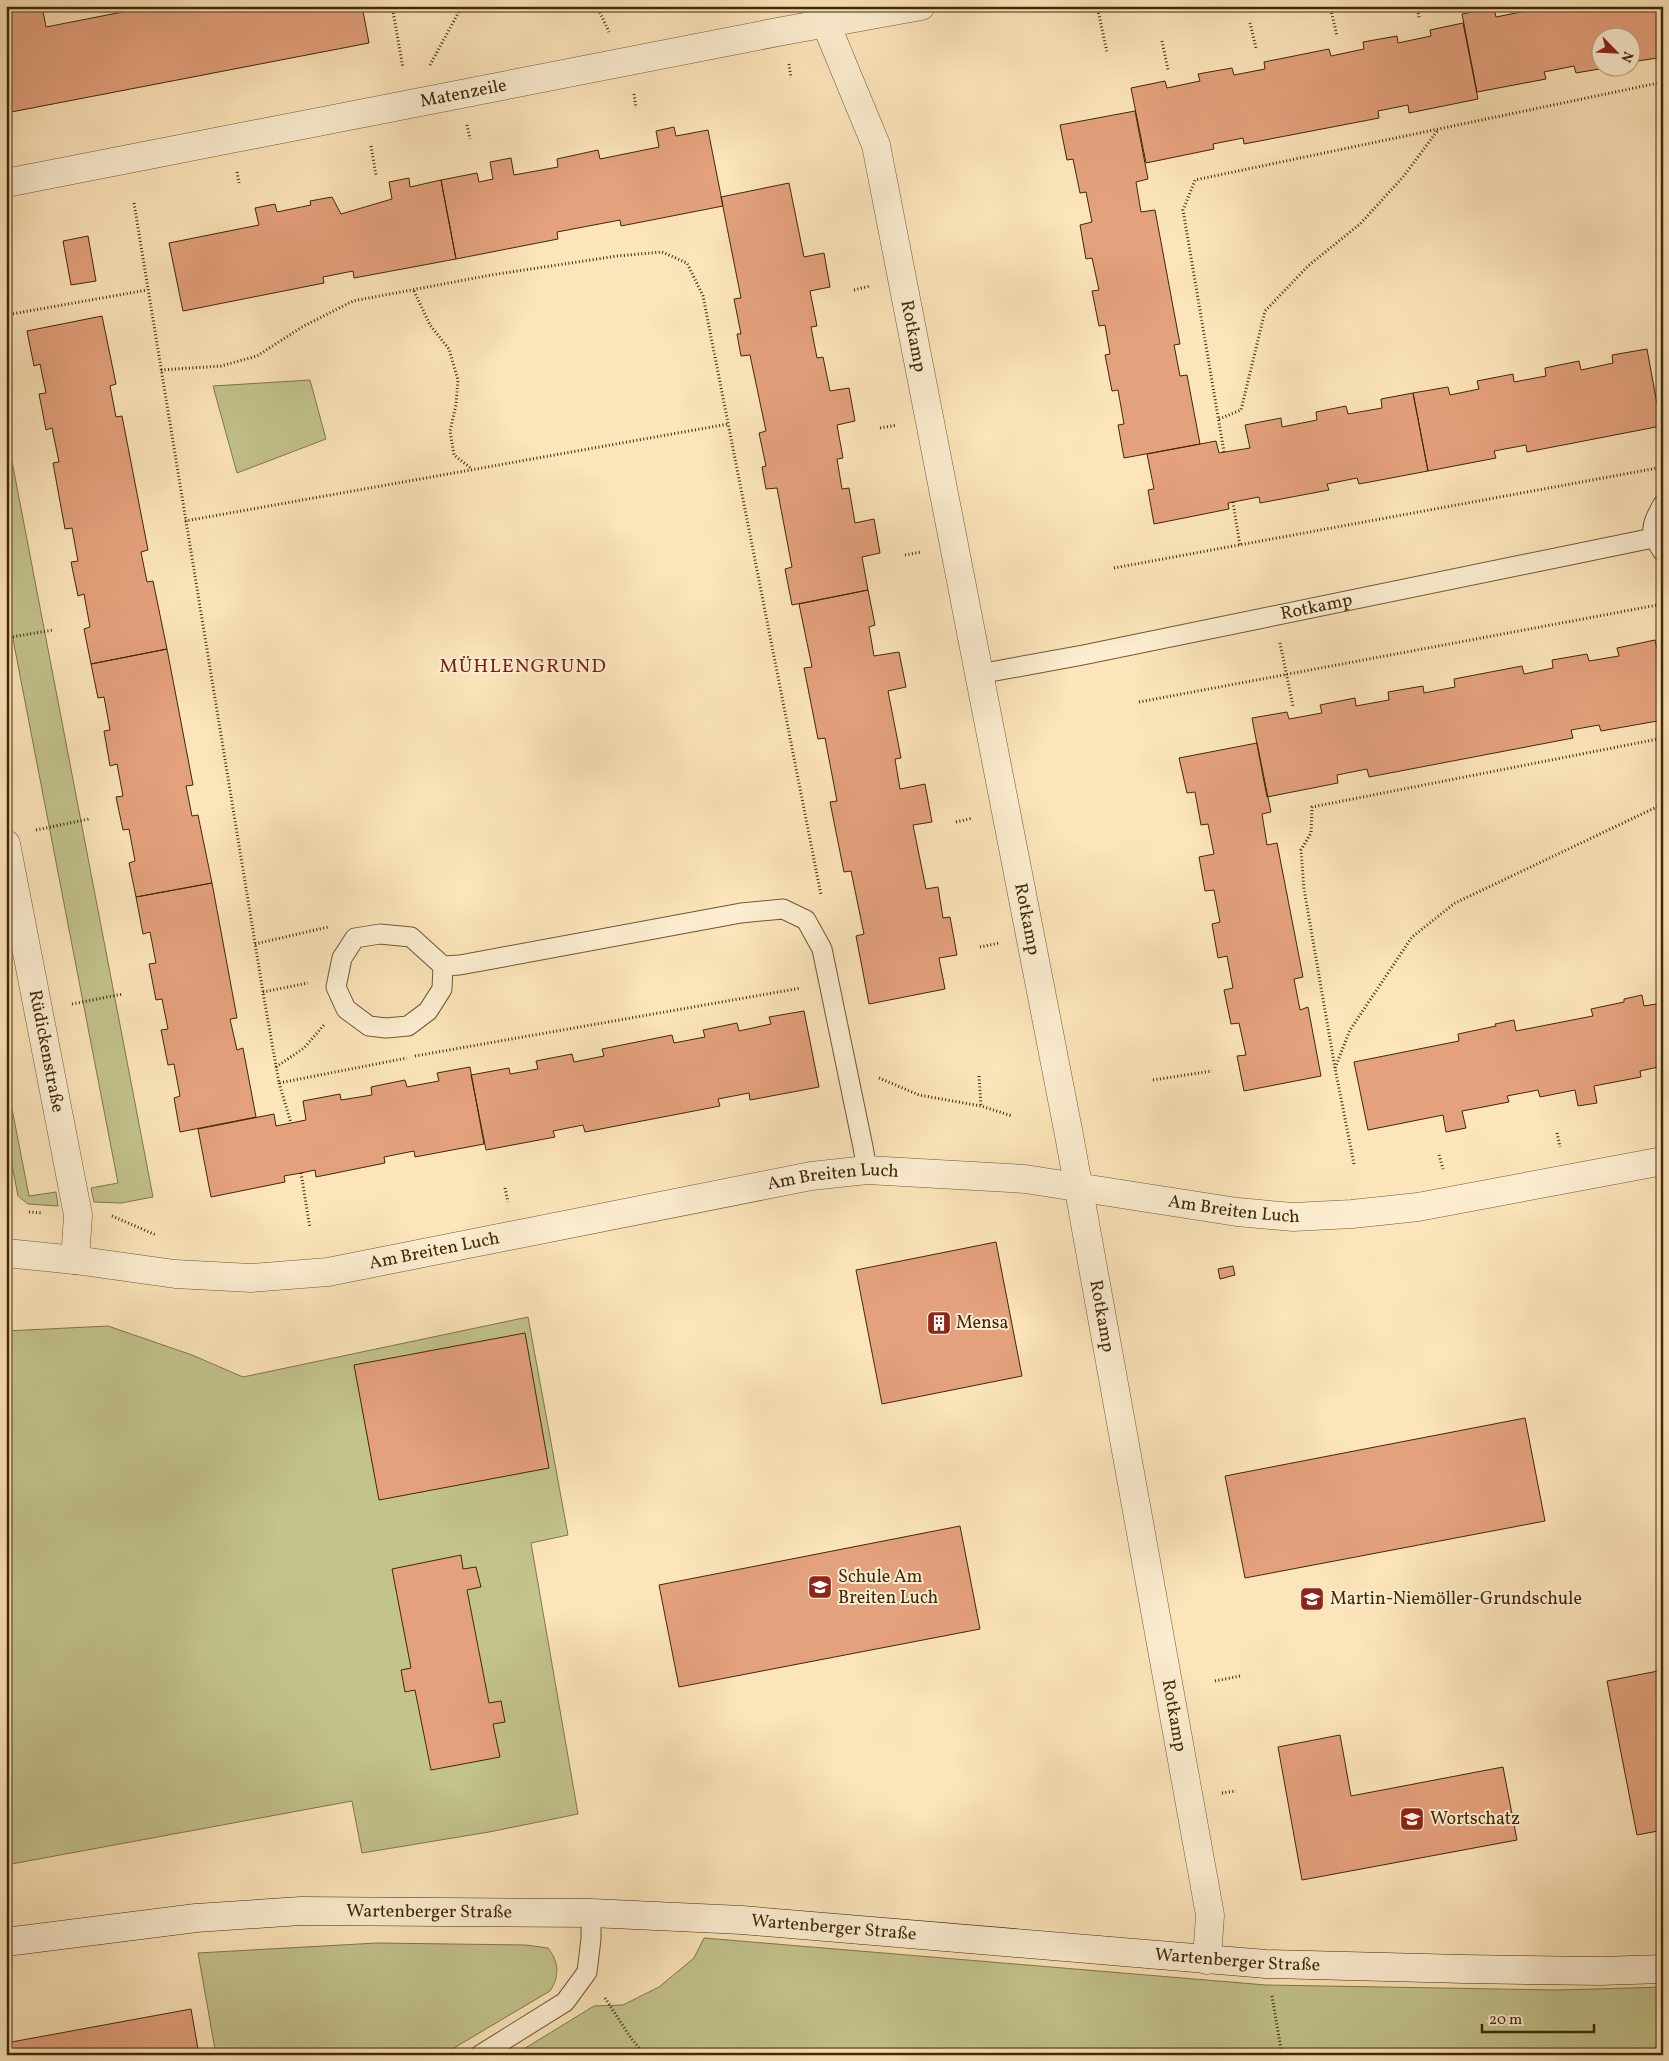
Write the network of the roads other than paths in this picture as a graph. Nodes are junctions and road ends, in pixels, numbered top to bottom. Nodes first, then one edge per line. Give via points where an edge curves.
1 (921, 6) edge
2 (824, 15) edge
3 (6, 183) edge
4 (1663, 504) edge
5 (1658, 545) edge
6 (979, 674) junction
7 (6, 844) edge
8 (443, 966) junction
9 (1663, 1161) edge
10 (867, 1170) junction
11 (1078, 1189) junction
12 (6, 1253) edge
13 (75, 1260) junction
14 (591, 1913) junction
15 (6, 1942) edge
16 (1207, 1960) junction
17 (1663, 1969) edge
18 (480, 2055) edge

1 - 2 street, Matenzeile
2 - 3 street, Matenzeile via 783,31
2 - 6 street, Rotkamp via 876,145
4 - 5 lane, Rotkamp via 1653,521
5 - 6 lane, Rotkamp via 1274,615
6 - 11 street, Rotkamp
7 - 13 street, Rüdickenstraße via 78,1215
8 - 8 lane via 442,989 428,1011 408,1026 369,1026 346,1009 336,987 342,958 354,938 380,934 411,937
8 - 10 lane via 741,913 783,910 806,920 822,949
9 - 11 street, Am Breiten Luch via 1418,1207 1294,1217
10 - 11 street, Am Breiten Luch via 1025,1179
10 - 13 street, Am Breiten Luch via 796,1179 328,1272 251,1278 175,1274
11 - 16 street, Rotkamp via 1210,1915
12 - 13 street, Am Breiten Luch
14 - 15 street, Wartenberger Straße via 301,1911 196,1918
14 - 16 street, Wartenberger Straße via 742,1920
14 - 18 lane via 587,1972 565,2002
16 - 17 street, Wartenberger Straße via 1482,1969

